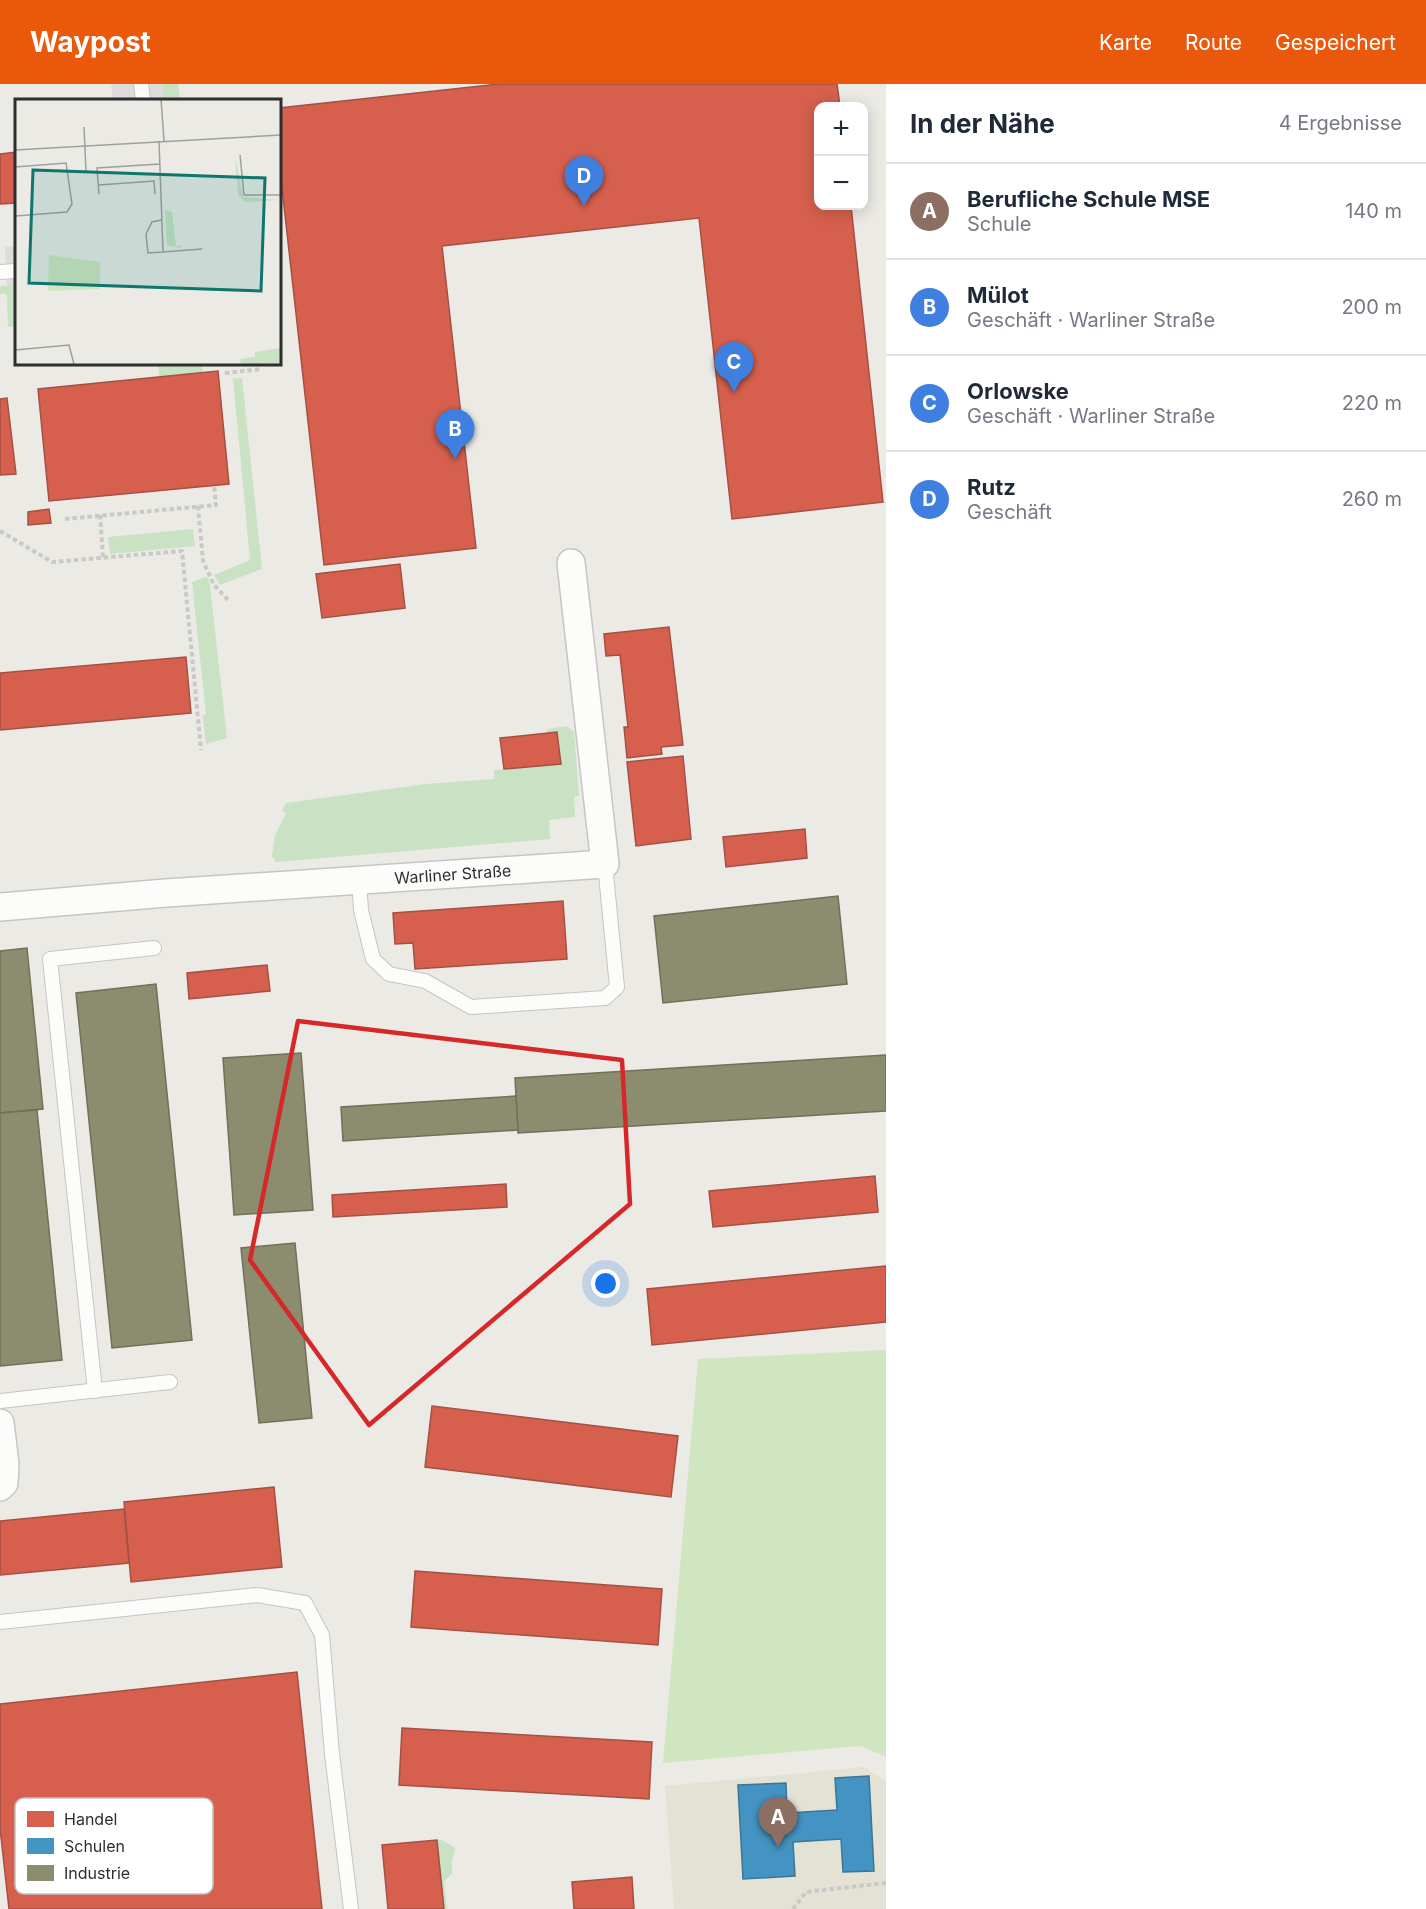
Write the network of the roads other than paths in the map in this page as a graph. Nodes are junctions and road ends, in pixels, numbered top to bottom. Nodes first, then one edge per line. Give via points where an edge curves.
1 (141, 84) edge
2 (143, 99) edge
3 (15, 271) edge
4 (0, 272) edge
5 (571, 563) dead end
6 (605, 864) junction
7 (359, 880) junction
8 (0, 907) edge
9 (154, 948) dead end
10 (170, 1382) dead end
11 (94, 1391) junction
12 (0, 1401) edge
13 (0, 1423) edge
14 (0, 1487) edge
15 (0, 1622) edge
16 (351, 1909) edge

1 - 2 lane
3 - 4 lane
5 - 6 street
6 - 7 street, Warliner Straße
6 - 7 lane via 616,987 605,998 471,1007 425,981 388,974 373,959 361,910
7 - 8 street, Warliner Straße
9 - 11 lane via 50,959
10 - 11 lane
11 - 12 lane
13 - 14 street via 4,1483
15 - 16 lane via 257,1595 305,1603 322,1635

